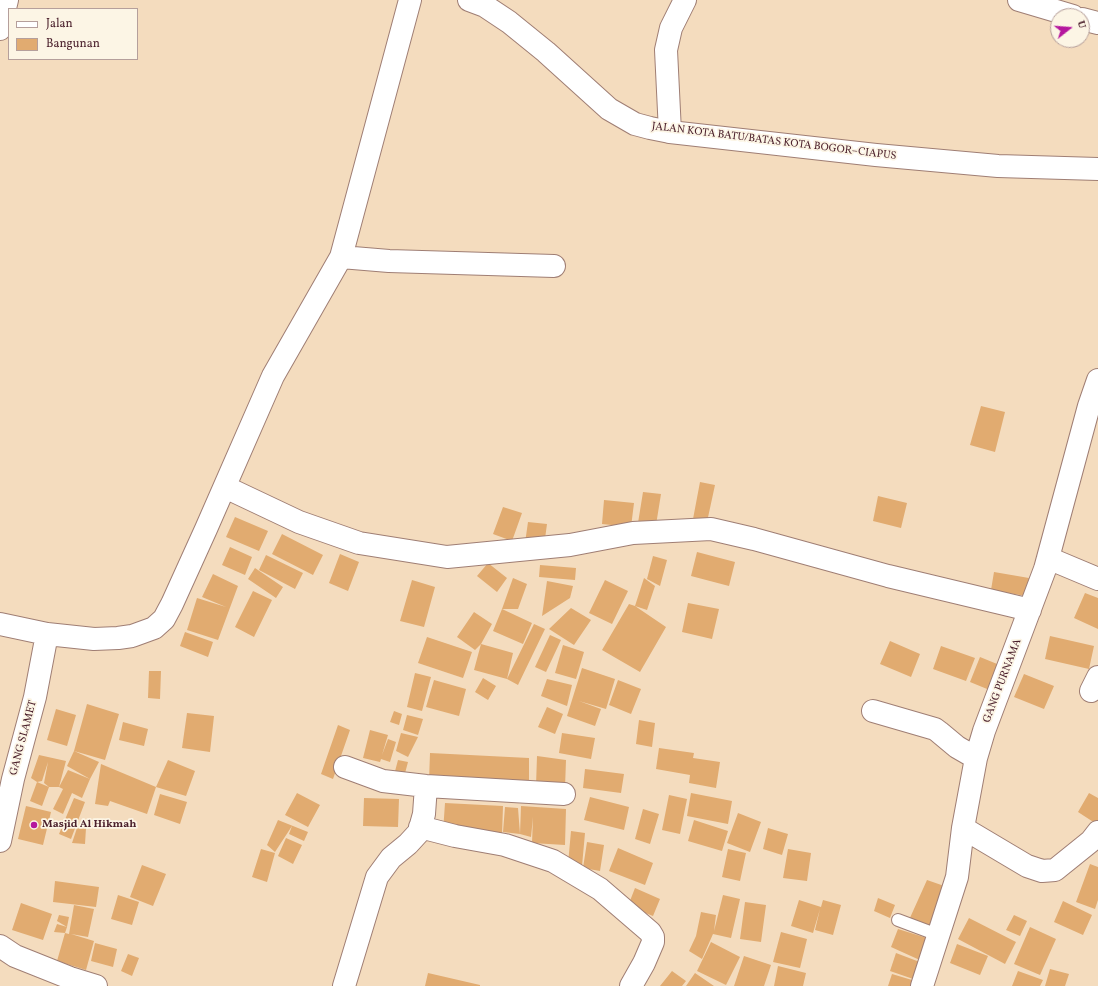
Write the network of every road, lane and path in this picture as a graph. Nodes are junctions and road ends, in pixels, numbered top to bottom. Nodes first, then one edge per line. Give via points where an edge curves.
1 (8, 0) edge
2 (410, 0) edge
3 (469, 0) edge
4 (685, 0) edge
5 (1019, 0) edge
6 (1050, 9) edge
7 (0, 29) edge
8 (670, 132) junction
9 (1098, 169) edge
10 (341, 257) junction
11 (554, 266) dead end
12 (1098, 380) edge
13 (225, 487) junction
14 (1048, 558) junction
15 (1098, 579) edge
16 (1030, 610) junction
17 (0, 624) edge
18 (47, 634) junction
19 (873, 711) dead end
20 (976, 758) junction
21 (345, 768) dead end
22 (426, 786) junction
23 (564, 794) dead end
24 (420, 827) junction
25 (963, 828) junction
26 (1098, 832) edge
27 (0, 841) edge
28 (898, 920) dead end
29 (938, 935) junction
30 (0, 946) edge
31 (96, 986) edge
32 (344, 986) edge
33 (631, 986) edge
34 (922, 986) edge

1 - 7 street
2 - 10 street
3 - 8 street, JALAN KOTA BATU/BATAS KOTA BOGOR–CIAPUS via 485,6 510,22 609,109 635,124
4 - 8 street via 671,28 666,50
5 - 6 street
8 - 9 street, JALAN KOTA BATU/BATAS KOTA BOGOR–CIAPUS via 998,166
10 - 11 street
10 - 13 street via 273,376
12 - 14 street, GANG PURNAMA
13 - 16 street via 299,522 359,543 440,556 455,557 570,545 633,533 711,529
13 - 18 street via 172,604 159,624 146,631 118,638 94,639
14 - 15 street
14 - 16 street, GANG PURNAMA
16 - 20 street, GANG PURNAMA
17 - 18 street
18 - 27 street, GANG SLAMET via 35,697
19 - 20 street via 935,729
20 - 25 street, GANG PURNAMA
21 - 22 street via 383,780
22 - 23 street
22 - 24 street via 424,814
24 - 32 street via 416,837 391,858 377,877
24 - 33 street via 505,845 553,861 600,889 653,937 644,963
25 - 26 street via 1027,866 1042,871 1055,870 1086,846
25 - 29 street, GANG PURNAMA via 955,888
28 - 29 lane
29 - 34 street, GANG PURNAMA
30 - 31 street via 15,956

